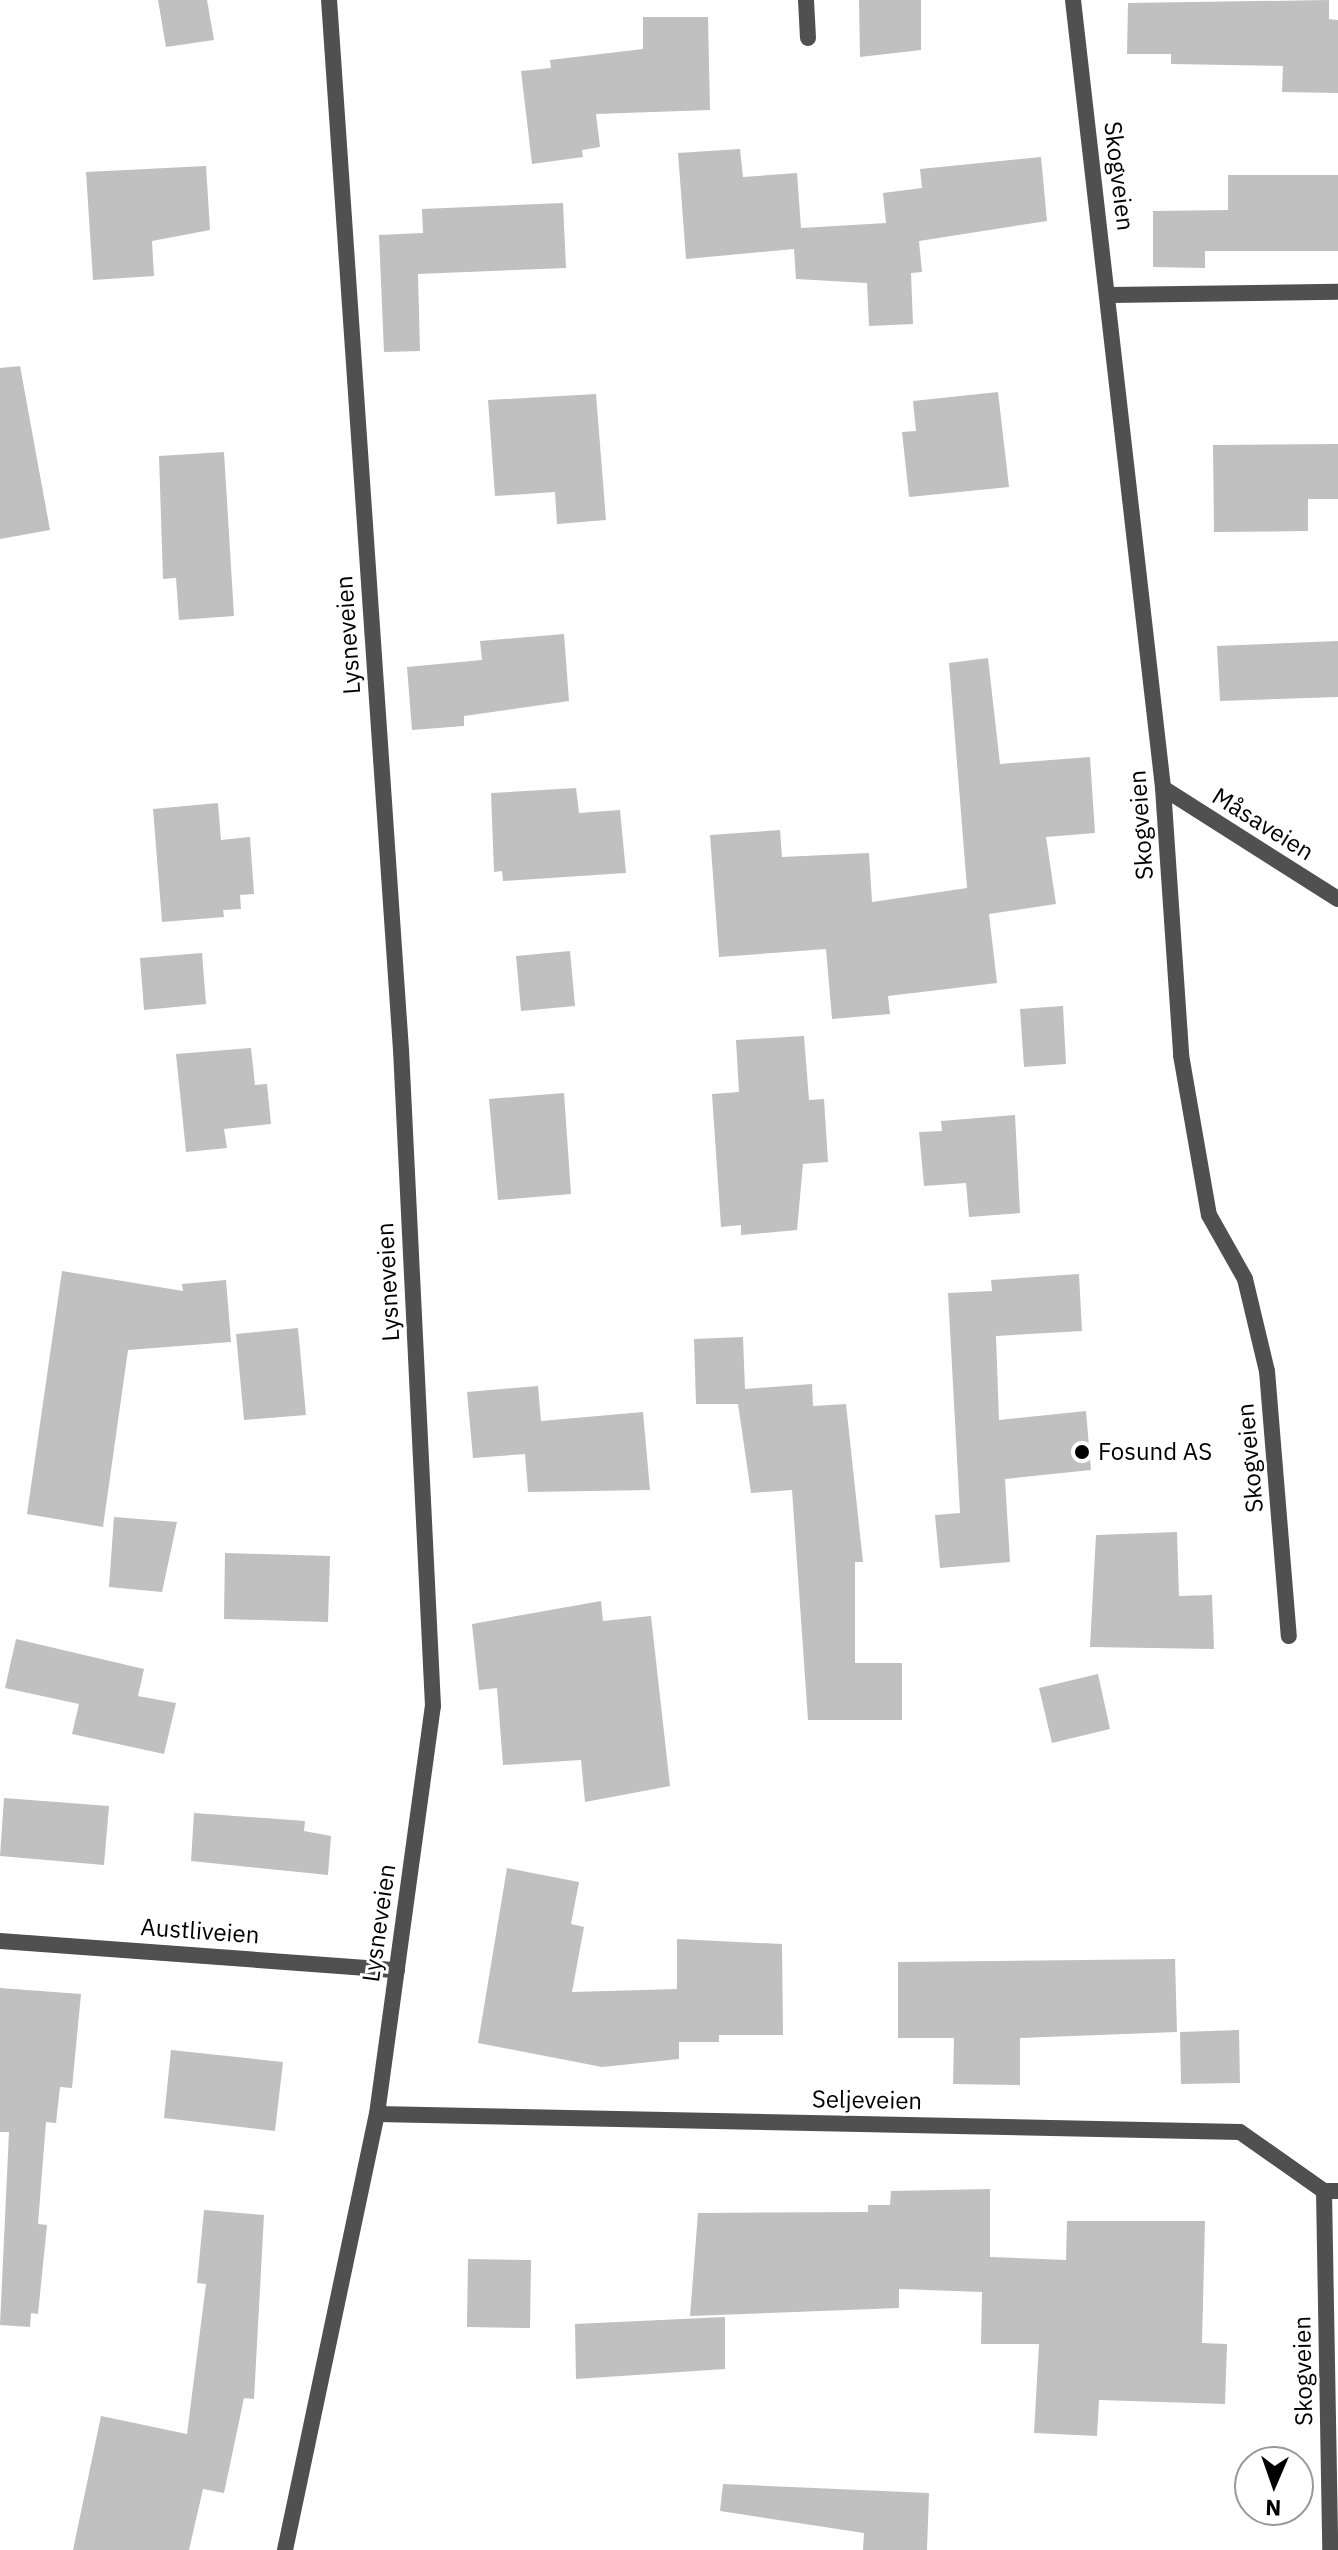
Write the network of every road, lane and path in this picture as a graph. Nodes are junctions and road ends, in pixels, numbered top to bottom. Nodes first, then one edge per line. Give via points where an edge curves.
1 (329, 0) edge
2 (806, 0) edge
3 (1073, 0) edge
4 (808, 38) dead end
5 (1338, 292) edge
6 (1110, 295) junction
7 (1163, 788) junction
8 (1338, 899) edge
9 (1289, 1636) dead end
10 (0, 1941) edge
11 (397, 1970) junction
12 (377, 2114) junction
13 (1331, 2191) edge
14 (285, 2550) edge
15 (1330, 2550) edge

1 - 11 street, Lysneveien via 401,1050 433,1706
2 - 4 street
3 - 6 street, Skogveien
5 - 6 street
6 - 7 street, Skogveien
7 - 8 street, Måsaveien
7 - 9 street, Skogveien via 1181,1055 1209,1215 1245,1279 1267,1371
10 - 11 street, Austliveien
11 - 12 street, Lysneveien
12 - 13 street, Seljeveien via 1240,2132
12 - 14 street, Lysneveien
13 - 15 street, Skogveien

